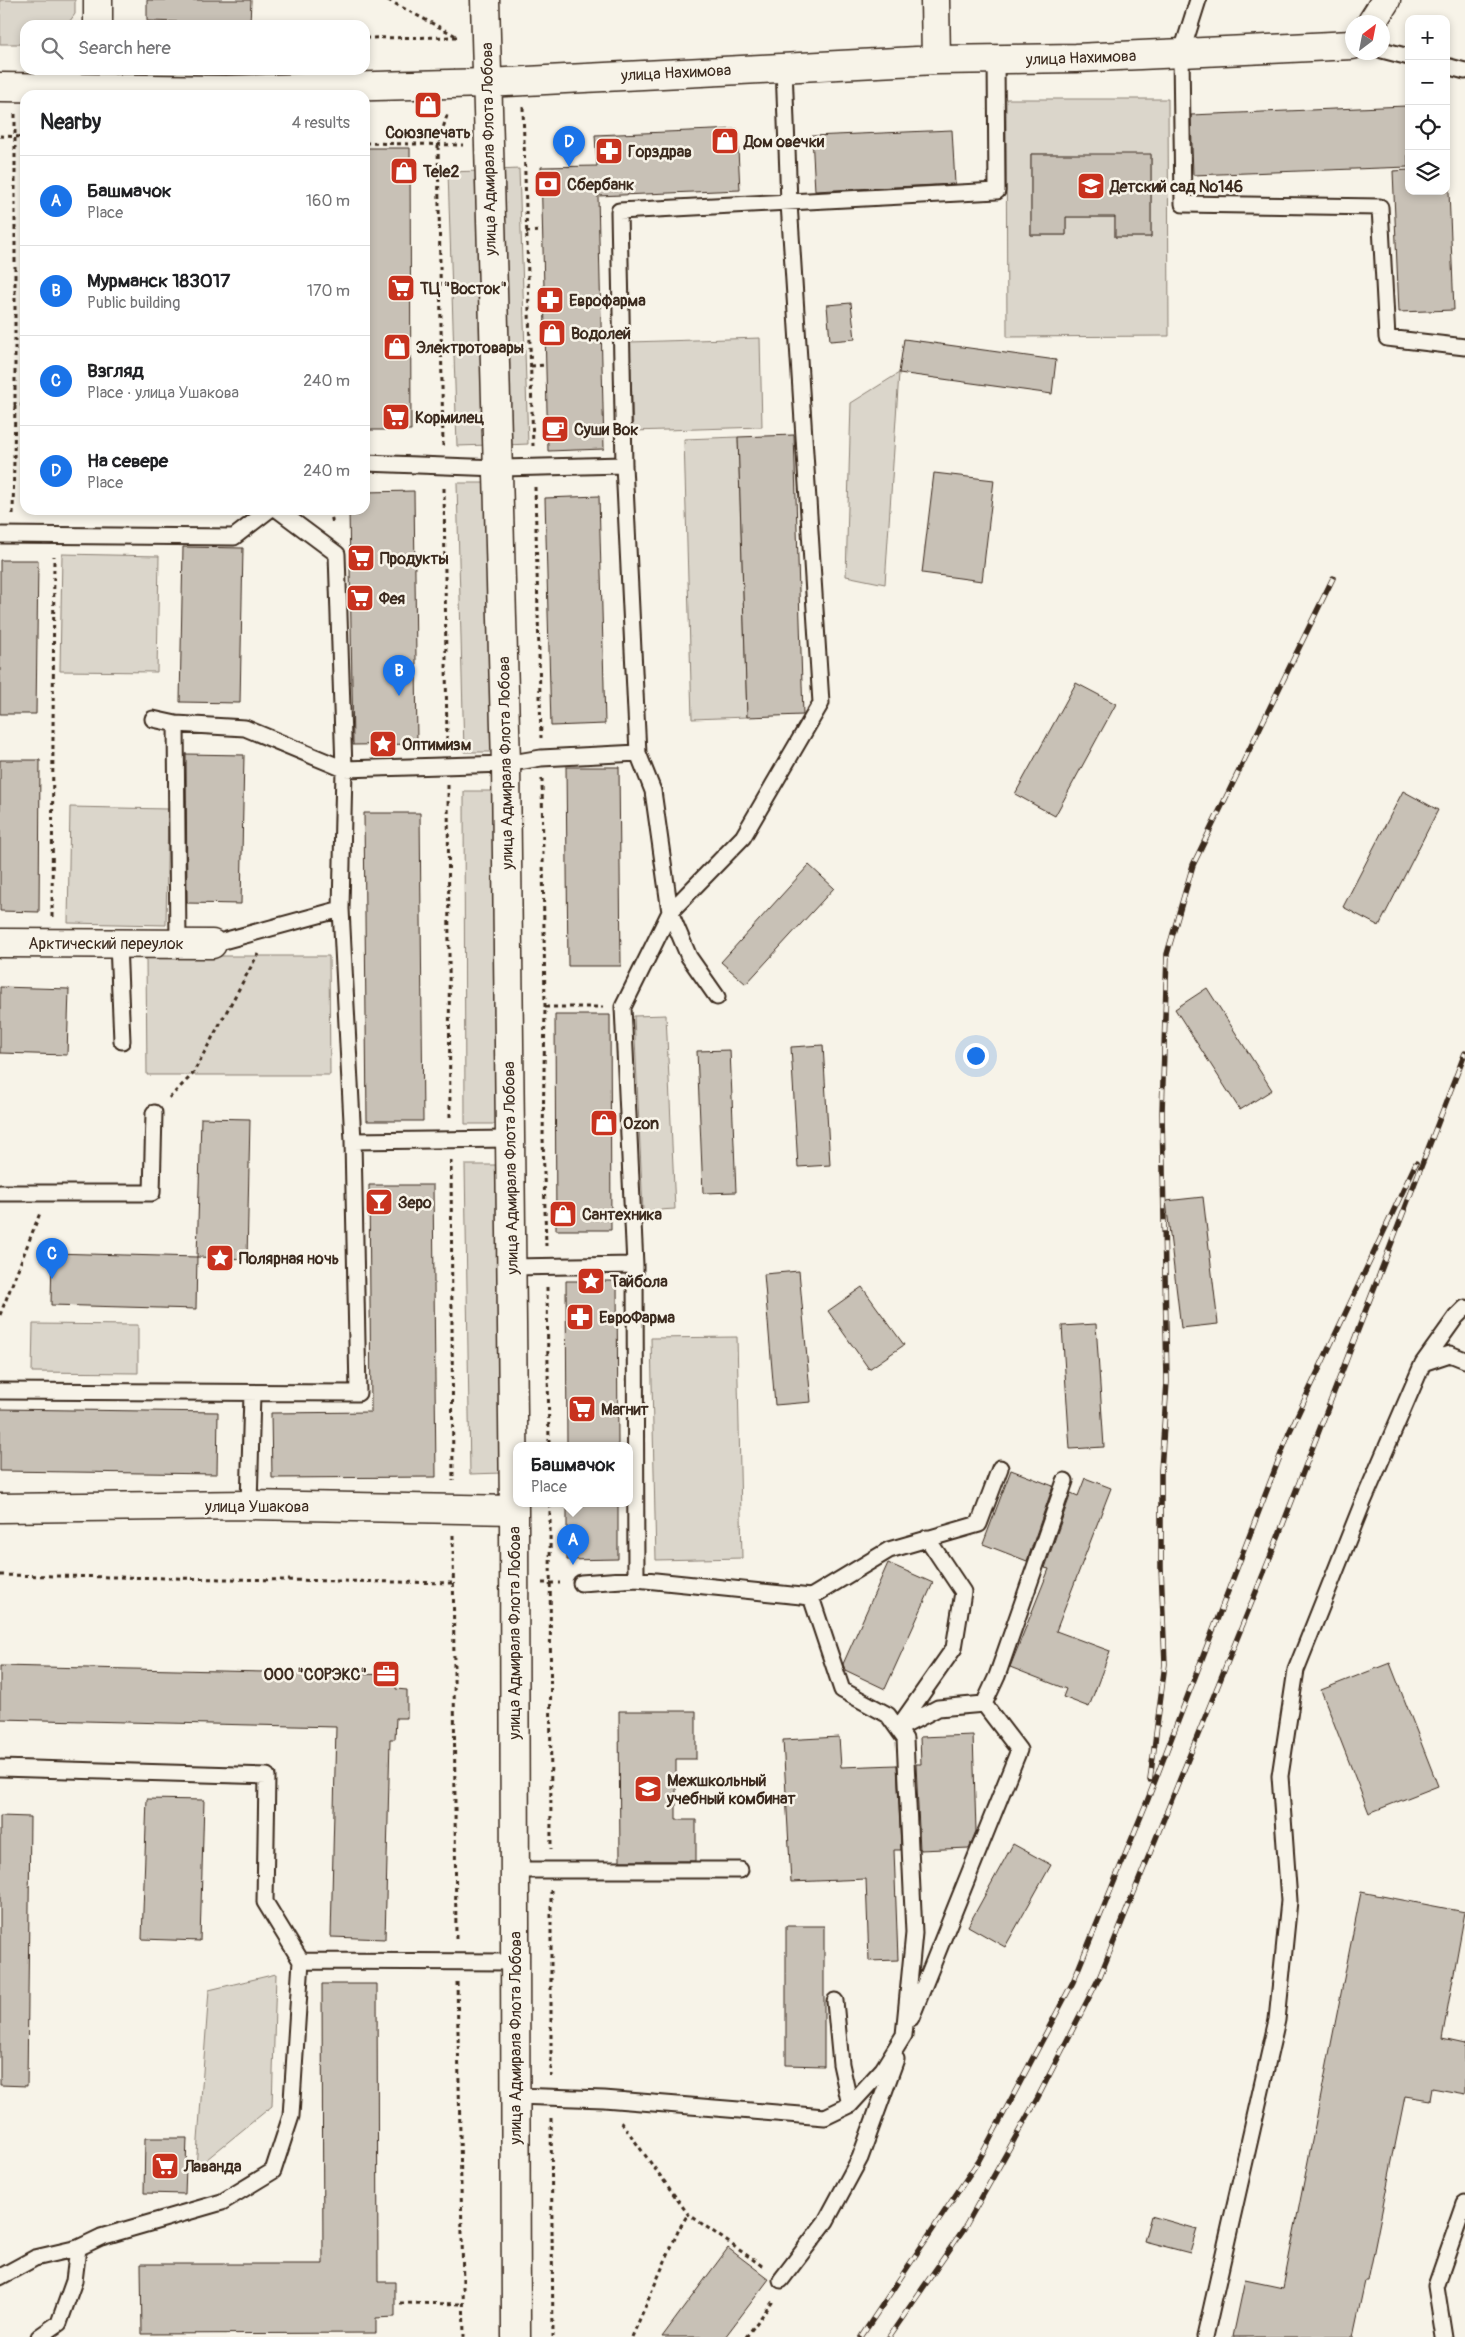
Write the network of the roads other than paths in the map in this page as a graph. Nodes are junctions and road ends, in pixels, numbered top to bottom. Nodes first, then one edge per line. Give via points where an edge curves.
1 (98, 0) edge
2 (485, 0) edge
3 (935, 0) edge
4 (1198, 0) edge
5 (1386, 0) edge
6 (1376, 15) edge
7 (98, 20) edge
8 (1345, 45) edge
9 (1390, 52) edge
10 (1181, 54) junction
11 (1405, 56) edge
12 (996, 59) junction
13 (936, 60) junction
14 (784, 67) junction
15 (1450, 67) edge
16 (1465, 71) edge
17 (96, 80) edge
18 (486, 83) junction
19 (8, 88) edge
20 (196, 90) edge
21 (295, 90) edge
22 (789, 203) junction
23 (1465, 347) edge
24 (370, 463) edge
25 (624, 465) junction
26 (498, 468) junction
27 (263, 515) edge
28 (285, 515) edge
29 (6, 535) edge
30 (153, 719) dead end
31 (176, 724) junction
32 (638, 753) junction
33 (506, 764) junction
34 (344, 769) junction
35 (341, 909) junction
36 (670, 912) junction
37 (0, 943) edge
38 (118, 943) junction
39 (178, 943) junction
40 (212, 944) joint
41 (717, 997) dead end
42 (122, 1041) dead end
43 (154, 1113) road end
44 (509, 1139) junction
45 (353, 1141) junction
46 (0, 1193) edge
47 (635, 1265) junction
48 (511, 1267) junction
49 (1465, 1308) edge
50 (1465, 1360) edge
51 (1423, 1363) junction
52 (0, 1391) edge
53 (252, 1392) junction
54 (513, 1442) edge
55 (1000, 1468) dead end
56 (1065, 1481) dead end
57 (249, 1505) junction
58 (514, 1507) edge
59 (0, 1508) edge
60 (514, 1510) junction
61 (927, 1538) junction
62 (636, 1579) junction
63 (581, 1583) road end
64 (811, 1597) junction
65 (984, 1704) junction
66 (898, 1729) junction
67 (0, 1768) edge
68 (514, 1870) junction
69 (740, 1870) dead end
70 (301, 1961) junction
71 (514, 1962) junction
72 (835, 2001) dead end
73 (904, 2035) junction
74 (515, 2096) junction
75 (850, 2105) junction
76 (1465, 2203) edge
77 (78, 2248) junction
78 (0, 2277) edge
79 (781, 2280) road end
80 (38, 2337) edge
81 (516, 2337) edge
82 (1205, 2337) edge
83 (1444, 2337) edge

1 - 7 street
2 - 18 street, улица Адмирала Флота Лобова
3 - 13 street
4 - 10 lane
5 - 6 street
8 - 10 street, улица Нахимова
9 - 11 lane
10 - 12 street, улица Нахимова
10 - 23 lane via 1183,204 1380,207 1387,338
12 - 13 street, улица Нахимова
12 - 22 lane via 997,191
13 - 14 street, улица Нахимова
14 - 18 street, улица Нахимова
14 - 22 lane
15 - 16 lane
17 - 19 street, улица Нахимова
17 - 20 street, улица Нахимова
18 - 21 street, улица Нахимова
18 - 26 street, улица Адмирала Флота Лобова
22 - 25 lane via 619,211
22 - 36 lane via 821,703 743,837
24 - 26 lane
25 - 26 lane
25 - 32 lane
26 - 33 street, улица Адмирала Флота Лобова
27 - 29 lane via 234,537
28 - 34 lane via 337,554
30 - 31 lane
31 - 34 lane via 245,728
31 - 39 lane
32 - 33 lane via 541,758
32 - 36 lane via 653,791
33 - 34 lane
33 - 44 street, улица Адмирала Флота Лобова
34 - 35 lane
35 - 40 lane
35 - 45 lane
36 - 41 lane via 690,957
36 - 47 lane via 623,1007
37 - 38 street, Арктический переулок
38 - 39 street, Арктический переулок
38 - 42 lane
39 - 40 street, Арктический переулок
43 - 46 lane via 152,1193
44 - 45 lane
44 - 48 street, улица Адмирала Флота Лобова
45 - 53 lane via 358,1393
47 - 48 lane
47 - 62 lane
48 - 54 street, улица Адмирала Флота Лобова
49 - 51 lane
50 - 51 lane via 1450,1354
51 - 82 lane via 1296,1670 1280,1776 1289,1901 1277,2020
52 - 53 lane
53 - 57 lane
55 - 61 lane via 980,1524
56 - 65 lane via 997,1676
57 - 59 street, улица Ушакова
57 - 60 street, улица Ушакова
58 - 60 street, улица Адмирала Флота Лобова
60 - 68 street, улица Адмирала Флота Лобова
61 - 64 lane via 889,1550
61 - 66 lane via 963,1592 954,1648
62 - 63 lane
62 - 64 lane
64 - 66 lane via 842,1690 888,1715
65 - 66 lane via 938,1708
65 - 73 lane via 1019,1750
66 - 73 lane via 906,1739 914,1933
67 - 70 lane via 267,1776 265,1902
68 - 69 lane
68 - 71 street, улица Адмирала Флота Лобова
70 - 71 lane
70 - 77 lane via 291,2116 273,2171 222,2202 101,2237
71 - 74 street, улица Адмирала Флота Лобова
72 - 75 lane via 841,2064
73 - 75 lane via 883,2070
73 - 79 lane via 860,2158 826,2221
74 - 75 lane via 604,2099 825,2117
74 - 81 street, улица Адмирала Флота Лобова
76 - 83 lane via 1436,2286
77 - 78 lane via 35,2258
77 - 80 lane via 74,2281 59,2323

